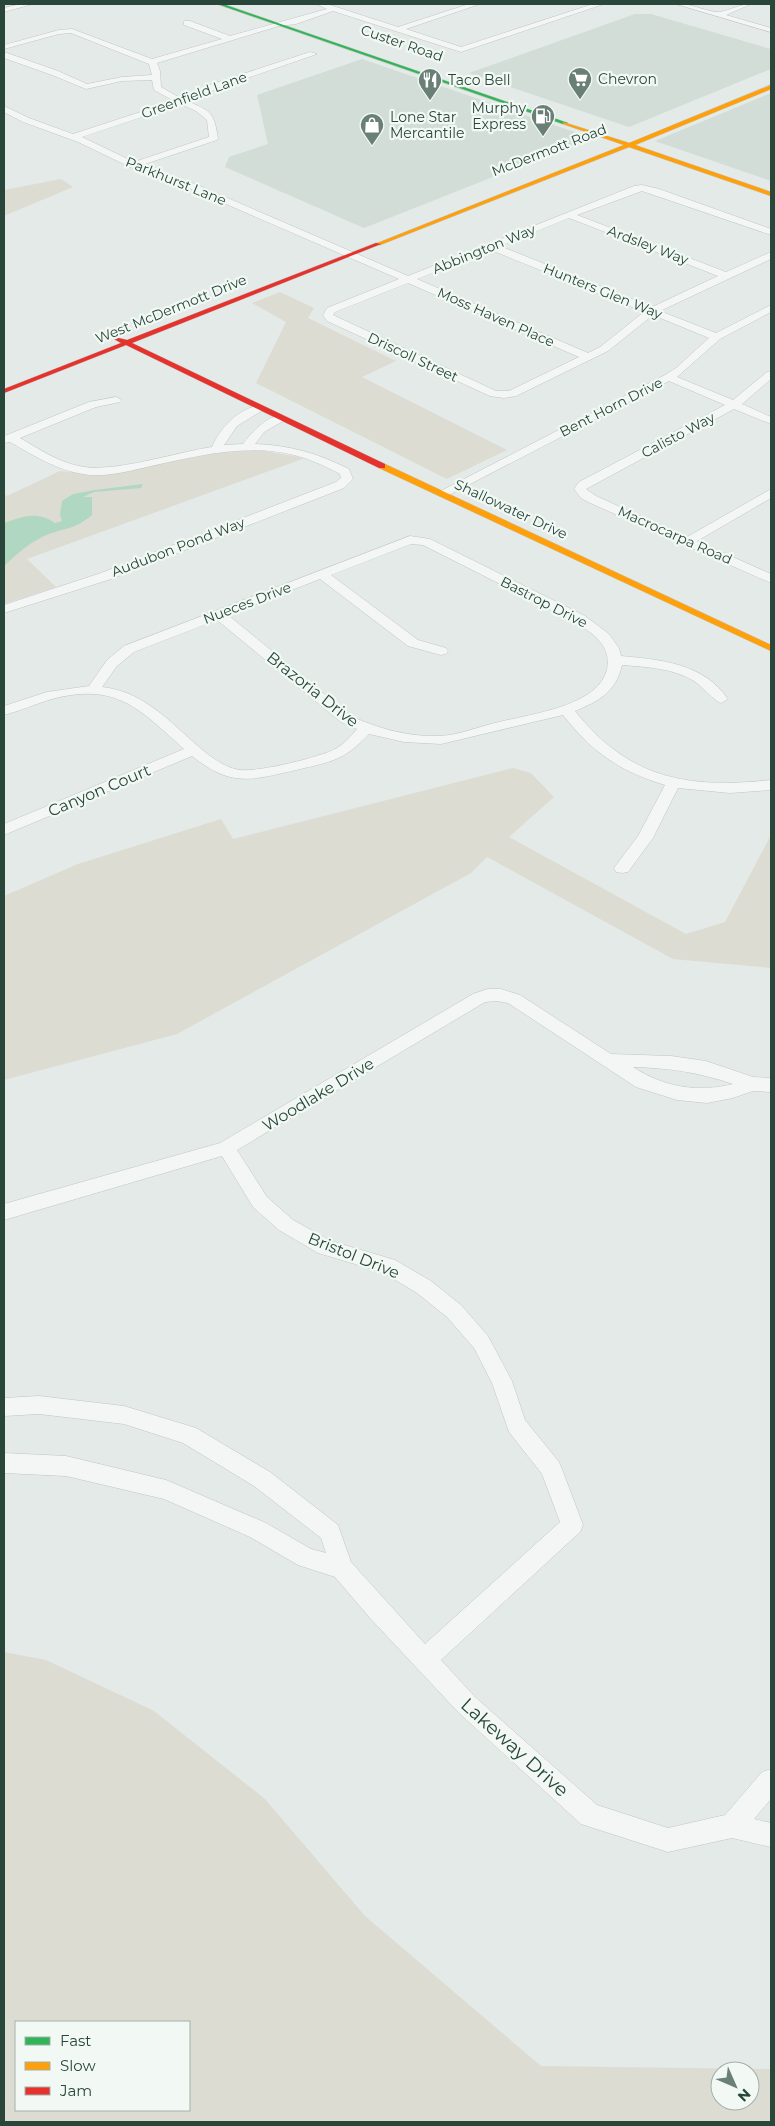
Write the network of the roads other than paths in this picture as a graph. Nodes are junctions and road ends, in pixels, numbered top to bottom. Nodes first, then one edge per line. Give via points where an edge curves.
1 (23, 4) edge
2 (218, 4) edge
3 (240, 4) edge
4 (320, 4) edge
5 (344, 4) edge
6 (476, 4) edge
7 (600, 4) edge
8 (680, 4) edge
9 (747, 4) edge
10 (331, 8) junction
11 (4, 10) edge
12 (718, 14) junction
13 (286, 22) junction
14 (186, 23) dead end
15 (398, 29) junction
16 (771, 30) edge
17 (230, 39) junction
18 (4, 46) edge
19 (313, 54) dead end
20 (4, 55) edge
21 (152, 62) junction
22 (771, 76) edge
23 (157, 77) junction
24 (771, 87) edge
25 (724, 96) junction
26 (739, 100) junction
27 (182, 102) junction
28 (4, 109) edge
29 (74, 137) junction
30 (614, 140) junction
31 (627, 141) junction
32 (640, 141) junction
33 (134, 165) junction
34 (771, 186) edge
35 (771, 194) edge
36 (467, 197) junction
37 (481, 202) junction
38 (568, 215) junction
39 (771, 232) edge
40 (491, 246) junction
41 (336, 248) junction
42 (349, 254) junction
43 (771, 255) edge
44 (727, 276) junction
45 (408, 279) junction
46 (238, 286) dead end
47 (196, 303) dead end
48 (771, 308) edge
49 (209, 310) junction
50 (652, 311) junction
51 (328, 315) joint
52 (140, 337) junction
53 (716, 337) junction
54 (102, 340) junction
55 (124, 343) junction
56 (159, 346) dead end
57 (588, 357) junction
58 (174, 366) junction
59 (203, 366) dead end
60 (216, 374) dead end
61 (771, 374) edge
62 (669, 377) junction
63 (4, 379) edge
64 (4, 392) edge
65 (238, 397) junction
66 (116, 400) dead end
67 (734, 405) junction
68 (259, 408) junction
69 (281, 418) junction
70 (771, 421) edge
71 (8, 439) edge
72 (247, 446) junction
73 (217, 449) junction
74 (580, 489) joint
75 (443, 493) junction
76 (771, 493) edge
77 (416, 540) joint
78 (688, 541) junction
79 (321, 574) junction
80 (771, 579) edge
81 (4, 609) edge
82 (218, 614) junction
83 (771, 648) edge
84 (441, 651) dead end
85 (615, 660) junction
86 (94, 689) junction
87 (720, 699) dead end
88 (566, 709) junction
89 (4, 711) edge
90 (365, 729) junction
91 (194, 750) junction
92 (673, 782) junction
93 (771, 786) edge
94 (4, 830) edge
95 (622, 868) dead end
96 (610, 1060) junction
97 (752, 1084) junction
98 (771, 1085) edge
99 (226, 1148) junction
100 (4, 1212) edge
101 (4, 1407) edge
102 (4, 1463) edge
103 (342, 1568) junction
104 (424, 1660) junction
105 (771, 1781) edge
106 (732, 1826) junction
107 (771, 1835) edge

1 - 11 street
2 - 13 main road
3 - 13 main road, Custer Road
4 - 10 street
5 - 10 street
6 - 15 street
7 - 15 street via 461,50
8 - 12 street
9 - 12 street
10 - 13 street
10 - 15 street
12 - 16 street
13 - 17 street
13 - 30 main road
13 - 31 main road, Custer Road
14 - 17 street
17 - 21 street
18 - 21 street via 72,31
19 - 27 street, Greenfield Lane via 215,86
20 - 23 street via 86,87 122,79
21 - 23 street via 157,69
22 - 25 main road, McDermott Road
23 - 27 street via 157,88
24 - 26 main road, McDermott Road
25 - 26 main road
25 - 31 main road, McDermott Road
26 - 32 main road, McDermott Road
27 - 29 street, Greenfield Lane
27 - 33 street via 200,109 212,119 214,138
28 - 29 street, Parkhurst Lane
29 - 33 street, Parkhurst Lane
30 - 31 main road
30 - 36 main road, McDermott Road
31 - 32 main road, McDermott Road
31 - 35 main road
31 - 37 main road, McDermott Road
32 - 34 main road
33 - 41 street, Parkhurst Lane via 192,186
36 - 37 main road
36 - 41 main road, McDermott Road
37 - 42 main road, McDermott Road
38 - 39 street, Abbington Way via 629,190 642,188
38 - 40 street, Abbington Way
38 - 44 street, Ardsley Way
40 - 45 street, Abbington Way
40 - 50 street, Hunters Glen Way
41 - 42 street, Parkhurst Lane
41 - 46 main road, West McDermott Drive
42 - 45 street, Moss Haven Place
42 - 49 main road, West McDermott Drive
43 - 44 street
44 - 50 street
45 - 51 street, Abbington Way via 331,310
45 - 57 street, Moss Haven Place
47 - 49 main road
48 - 53 street, Bent Horn Drive
49 - 52 main road, West McDermott Drive
50 - 53 street, Hunters Glen Way
50 - 57 street via 613,343
51 - 57 street, Driscoll Street via 500,395 512,394
52 - 54 main road, West McDermott Drive via 126,330
52 - 55 main road, West McDermott Drive
52 - 56 main road
53 - 62 street, Bent Horn Drive
54 - 55 main road, Shallowater Drive
54 - 63 main road, West McDermott Drive
55 - 58 main road, Shallowater Drive
55 - 64 main road, West McDermott Drive
58 - 59 main road
58 - 65 main road, Shallowater Drive
60 - 65 main road, Shallowater Drive
61 - 67 street, Calisto Way
62 - 67 street
62 - 75 street, Bent Horn Drive
65 - 68 main road, Shallowater Drive
66 - 71 street via 93,404
67 - 70 street
67 - 74 street, Calisto Way via 583,484
68 - 69 main road, Shallowater Drive
68 - 73 street via 238,418 226,430
69 - 72 street via 260,430
69 - 75 main road, Shallowater Drive
71 - 73 street via 58,464 86,471 104,471
72 - 73 street
72 - 81 street, Audubon Pond Way via 283,449 318,457 345,472 347,477 340,485 163,555
74 - 78 street, Macrocarpa Road via 592,499
75 - 83 main road, Shallowater Drive
76 - 78 street
77 - 79 street, Nueces Drive
77 - 85 street, Bastrop Drive via 595,628 614,651
78 - 80 street, Macrocarpa Road
79 - 82 street, Nueces Drive
79 - 84 street via 413,643
82 - 86 street, Nueces Drive via 129,649 112,664
82 - 90 street, Brazoria Drive via 346,719
85 - 87 street via 658,664 687,673 709,684
85 - 88 street via 615,670 604,690
86 - 89 street via 39,698
86 - 91 street via 124,696 151,710
88 - 90 street, Brazoria Drive via 443,740 409,738
88 - 92 street via 589,737 614,758 646,774
90 - 91 street via 348,747 326,758 257,775 224,771 208,763
91 - 94 street, Canyon Court
92 - 93 street via 690,788
92 - 95 street via 645,838
96 - 97 street, Woodlake Drive via 671,1062 706,1068
96 - 97 street, Woodlake Drive via 642,1082 677,1093 707,1096
96 - 99 street, Woodlake Drive via 514,1000 496,994 487,995
97 - 98 street, Woodlake Drive
99 - 100 street, Woodlake Drive
99 - 104 street, Bristol Drive via 260,1202 286,1225 325,1247 388,1266 424,1287 454,1311 481,1342 502,1382 516,1424 551,1469 572,1525
101 - 103 street, Lakeway Drive via 39,1405 124,1415 189,1435 262,1479 330,1532
102 - 103 street via 66,1466 166,1490 258,1530 306,1558
103 - 104 street, Lakeway Drive
104 - 106 street, Lakeway Drive via 467,1705 590,1816 668,1840
105 - 106 street
106 - 107 street, Lakeway Drive

